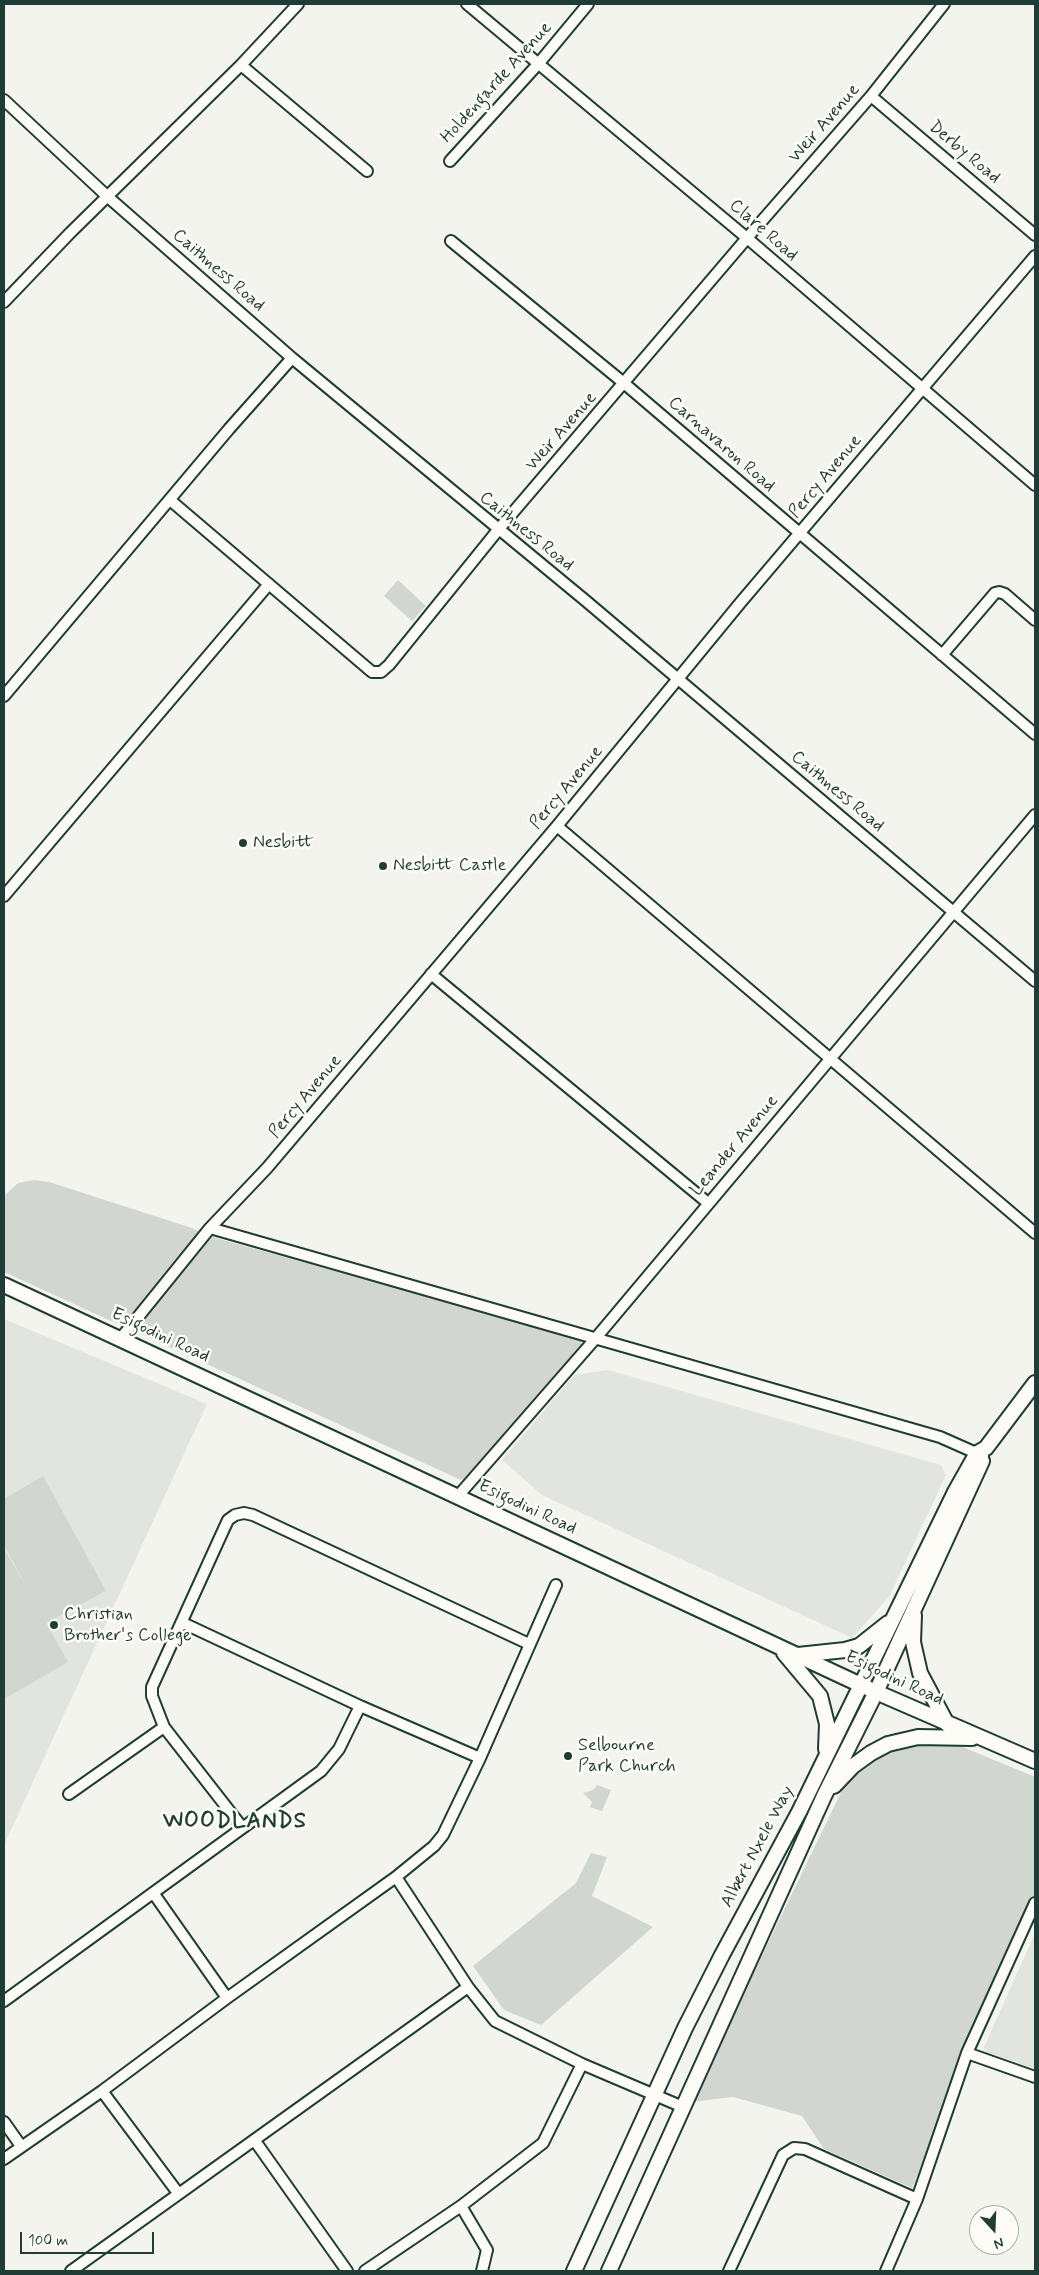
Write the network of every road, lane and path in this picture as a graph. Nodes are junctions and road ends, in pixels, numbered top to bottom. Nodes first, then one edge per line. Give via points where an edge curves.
1 (298, 4) edge
2 (467, 4) edge
3 (588, 4) edge
4 (944, 4) edge
5 (539, 63) junction
6 (241, 65) junction
7 (871, 96) junction
8 (4, 100) edge
9 (450, 160) dead end
10 (368, 171) dead end
11 (108, 197) junction
12 (1035, 235) edge
13 (747, 238) junction
14 (451, 241) dead end
15 (1035, 256) edge
16 (4, 302) edge
17 (292, 358) junction
18 (624, 384) junction
19 (922, 390) junction
20 (1035, 485) edge
21 (170, 500) junction
22 (498, 530) junction
23 (800, 533) junction
24 (269, 584) junction
25 (1035, 620) edge
26 (942, 654) junction
27 (677, 679) junction
28 (4, 696) edge
29 (1035, 734) edge
30 (1035, 815) edge
31 (557, 826) junction
32 (4, 896) edge
33 (954, 912) junction
34 (431, 974) junction
35 (1035, 981) edge
36 (830, 1059) junction
37 (708, 1203) junction
38 (210, 1228) junction
39 (1035, 1233) edge
40 (4, 1285) edge
41 (122, 1338) junction
42 (595, 1339) junction
43 (1035, 1383) edge
44 (982, 1452) junction
45 (458, 1496) junction
46 (556, 1585) dead end
47 (915, 1607) junction
48 (894, 1618) junction
49 (183, 1623) junction
50 (529, 1644) junction
51 (779, 1647) junction
52 (797, 1655) junction
53 (860, 1684) junction
54 (876, 1692) junction
55 (360, 1706) junction
56 (947, 1724) junction
57 (164, 1727) junction
58 (980, 1738) junction
59 (826, 1755) junction
60 (480, 1758) junction
61 (1035, 1761) edge
62 (70, 1794) dead end
63 (824, 1796) junction
64 (242, 1827) junction
65 (396, 1877) junction
66 (154, 1894) junction
67 (1035, 1903) edge
68 (468, 1986) junction
69 (227, 1998) junction
70 (4, 2001) edge
71 (967, 2053) junction
72 (582, 2064) junction
73 (1035, 2078) edge
74 (102, 2091) junction
75 (655, 2094) junction
76 (683, 2107) junction
77 (4, 2122) edge
78 (256, 2141) junction
79 (21, 2146) junction
80 (4, 2159) edge
81 (178, 2193) junction
82 (917, 2198) junction
83 (461, 2206) junction
84 (71, 2271) edge
85 (347, 2271) edge
86 (365, 2271) edge
87 (482, 2271) edge
88 (574, 2271) edge
89 (609, 2271) edge
90 (729, 2271) edge
91 (886, 2271) edge

1 - 6 street
2 - 5 street, Clare Road
3 - 5 street, Holdengarde Avenue
4 - 7 street, Weir Avenue
5 - 9 street, Holdengarde Avenue
5 - 13 street, Clare Road
6 - 10 street
6 - 11 street
7 - 12 street, Derby Road
7 - 13 street, Weir Avenue
8 - 11 street, Caithness Road
11 - 16 street
11 - 17 street, Caithness Road
13 - 18 street, Weir Avenue
13 - 19 street, Clare Road
14 - 18 street, Carnavaron Road
15 - 19 street, Percy Avenue
17 - 21 street
17 - 22 street, Caithness Road
18 - 22 street, Weir Avenue
18 - 23 street, Carnavaron Road
19 - 20 street, Clare Road
19 - 23 street, Percy Avenue
21 - 24 street, Weir Avenue
21 - 28 street
22 - 24 street, Weir Avenue via 380,672 372,672
22 - 27 street, Caithness Road
23 - 26 street, Carnavaron Road
23 - 27 street, Percy Avenue
24 - 32 street
25 - 26 street via 1005,594 995,593
26 - 29 street, Carnavaron Road
27 - 31 street, Percy Avenue
27 - 33 street, Caithness Road
30 - 33 street, Leander Avenue
31 - 34 street, Percy Avenue
31 - 36 street
33 - 35 street, Caithness Road
33 - 36 street, Leander Avenue
34 - 37 street
34 - 38 street, Percy Avenue via 267,1168
36 - 37 street, Leander Avenue
36 - 39 street
37 - 42 street, Leander Avenue
38 - 41 street, Percy Avenue
38 - 42 street
40 - 41 main road, Esigodini Road
41 - 45 main road, Esigodini Road
42 - 44 street via 940,1437
42 - 45 street, Leander Avenue
43 - 44 main road, Albert Nxele Way
44 - 47 main road, Albert Nxele Way
44 - 48 main road, Albert Nxele Way via 916,1570
45 - 51 main road, Esigodini Road
46 - 50 street
47 - 54 main road, Albert Nxele Way
47 - 56 main road via 913,1642 920,1673
48 - 52 main road via 858,1646
48 - 53 main road, Albert Nxele Way
49 - 50 street via 228,1520 244,1513
49 - 55 street
49 - 57 street via 152,1687 152,1696
50 - 60 street
51 - 52 main road, Esigodini Road
51 - 59 main road via 820,1696 828,1724
52 - 53 main road, Esigodini Road
53 - 54 main road, Esigodini Road
53 - 59 main road, Albert Nxele Way
54 - 56 main road, Esigodini Road
54 - 63 main road, Albert Nxele Way
55 - 60 street
55 - 64 street via 339,1749 326,1766
56 - 58 main road, Esigodini Road
57 - 62 street
57 - 64 street
58 - 61 main road, Esigodini Road
58 - 63 main road via 918,1737 888,1744 852,1766
59 - 75 main road, Albert Nxele Way via 718,1963
60 - 65 street via 442,1834 423,1857
63 - 76 main road, Albert Nxele Way
64 - 66 street
65 - 68 street
65 - 69 street
66 - 69 street
66 - 70 street
67 - 71 street
68 - 72 street via 495,2020
68 - 78 street
69 - 74 street
71 - 73 street
71 - 82 street
72 - 75 street
72 - 83 street via 543,2144
74 - 79 street
74 - 81 street
75 - 76 street
75 - 88 main road, Albert Nxele Way
76 - 89 main road, Albert Nxele Way
77 - 79 street
78 - 81 street
78 - 85 street
79 - 80 street
81 - 84 street
82 - 90 street via 805,2149 788,2150
82 - 91 street
83 - 86 street
83 - 87 street via 487,2250

